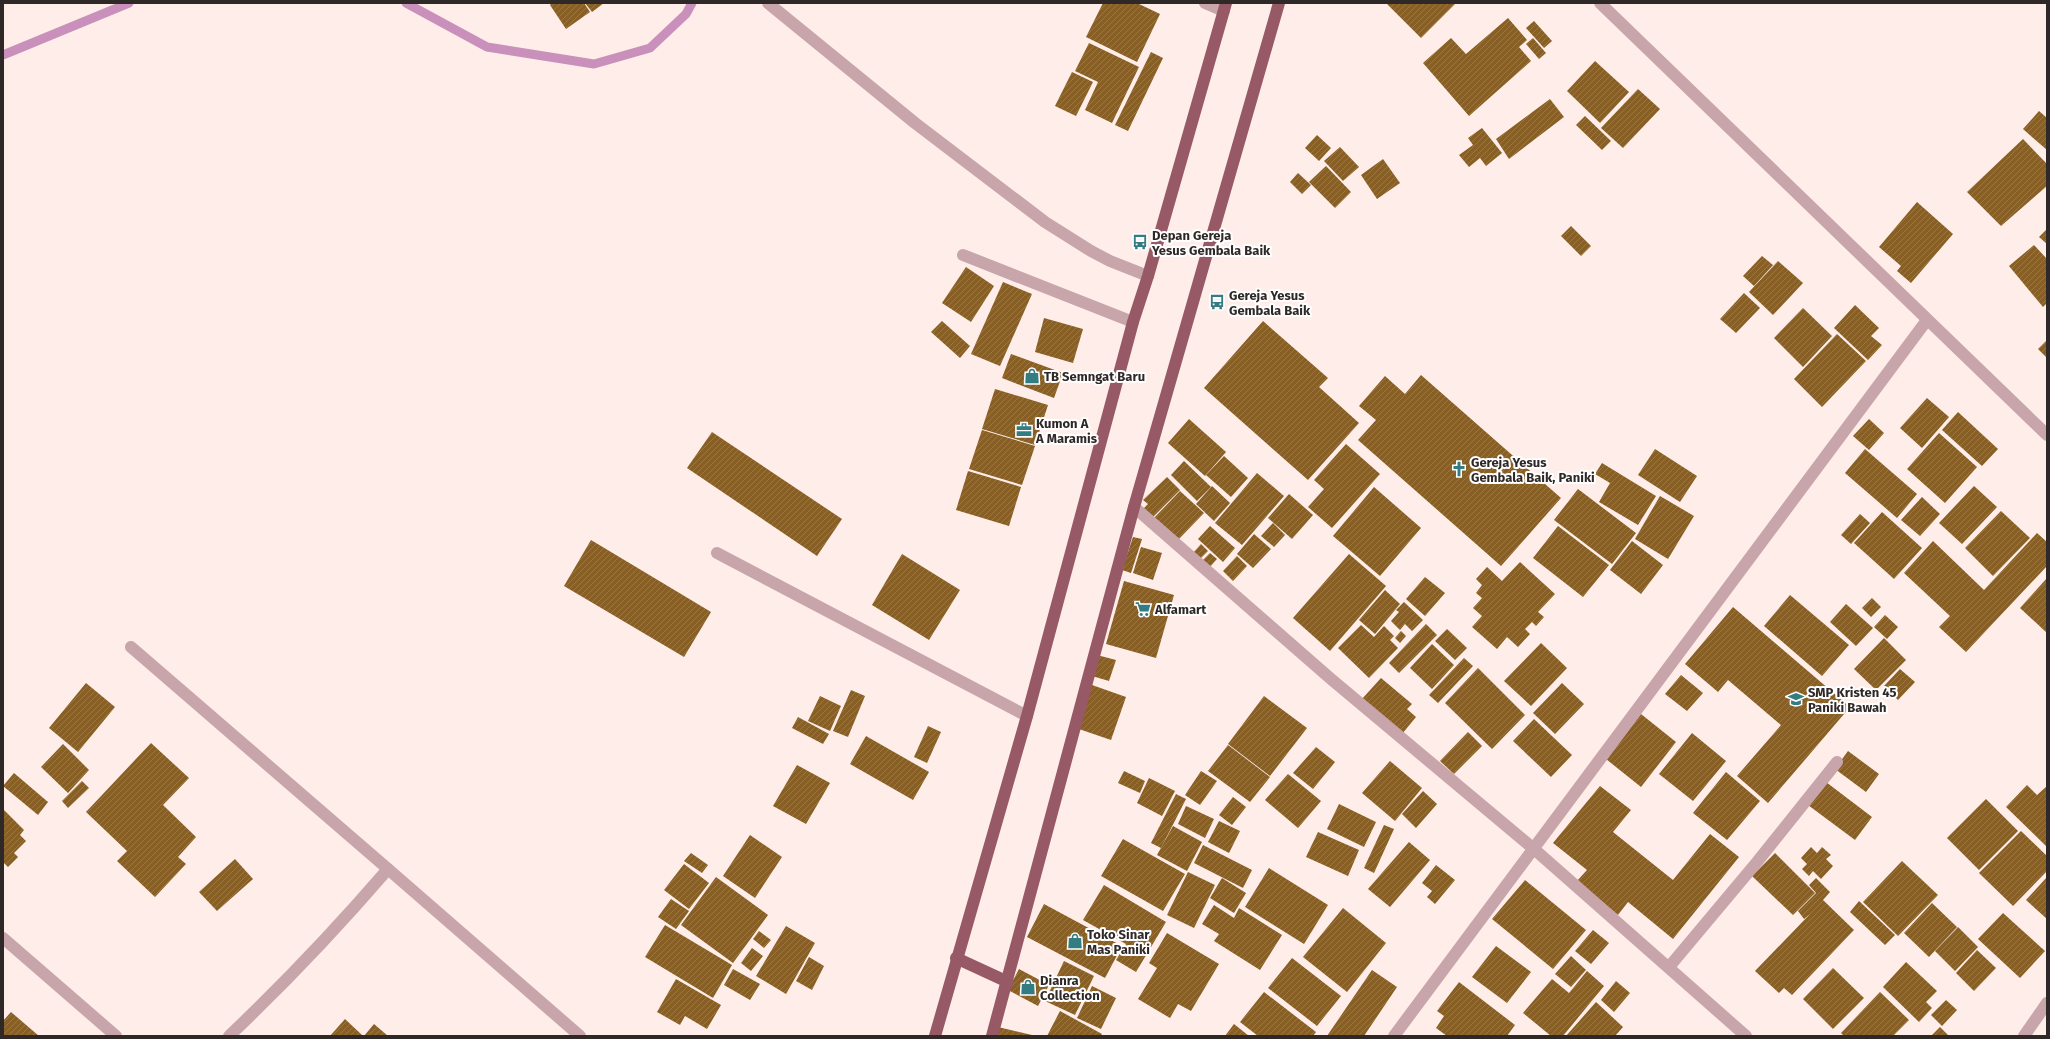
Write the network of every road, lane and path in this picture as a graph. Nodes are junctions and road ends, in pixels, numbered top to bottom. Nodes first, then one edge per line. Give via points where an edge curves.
1 (768, 3) edge
2 (1205, 3) edge
3 (1279, 3) edge
4 (1600, 3) edge
5 (1225, 7) edge
6 (963, 254) dead end
7 (1148, 276) junction
8 (1927, 320) junction
9 (1133, 322) junction
10 (2047, 435) edge
11 (1134, 507) junction
12 (717, 553) dead end
13 (131, 647) dead end
14 (1027, 716) junction
15 (1837, 762) dead end
16 (1534, 849) junction
17 (388, 869) junction
18 (3, 938) edge
19 (956, 958) junction
20 (1668, 967) junction
21 (1008, 982) junction
22 (2047, 1003) edge
23 (116, 1036) edge
24 (229, 1036) edge
25 (580, 1036) edge
26 (935, 1036) edge
27 (992, 1036) edge
28 (1394, 1036) edge
29 (1746, 1036) edge
30 (2024, 1036) edge

1 - 7 street via 915,123 1045,222 1110,261
2 - 5 street
3 - 11 highway
4 - 8 street
5 - 7 highway
6 - 9 street
7 - 9 highway
8 - 10 street
8 - 16 street
9 - 14 highway
11 - 16 street via 1331,679
11 - 21 highway
12 - 14 street
13 - 17 street
14 - 19 highway
15 - 20 street
16 - 20 street
16 - 28 street
17 - 24 street via 284,984
17 - 25 street
18 - 23 street
19 - 21 highway
19 - 26 highway
20 - 29 street
21 - 27 highway
22 - 30 street

